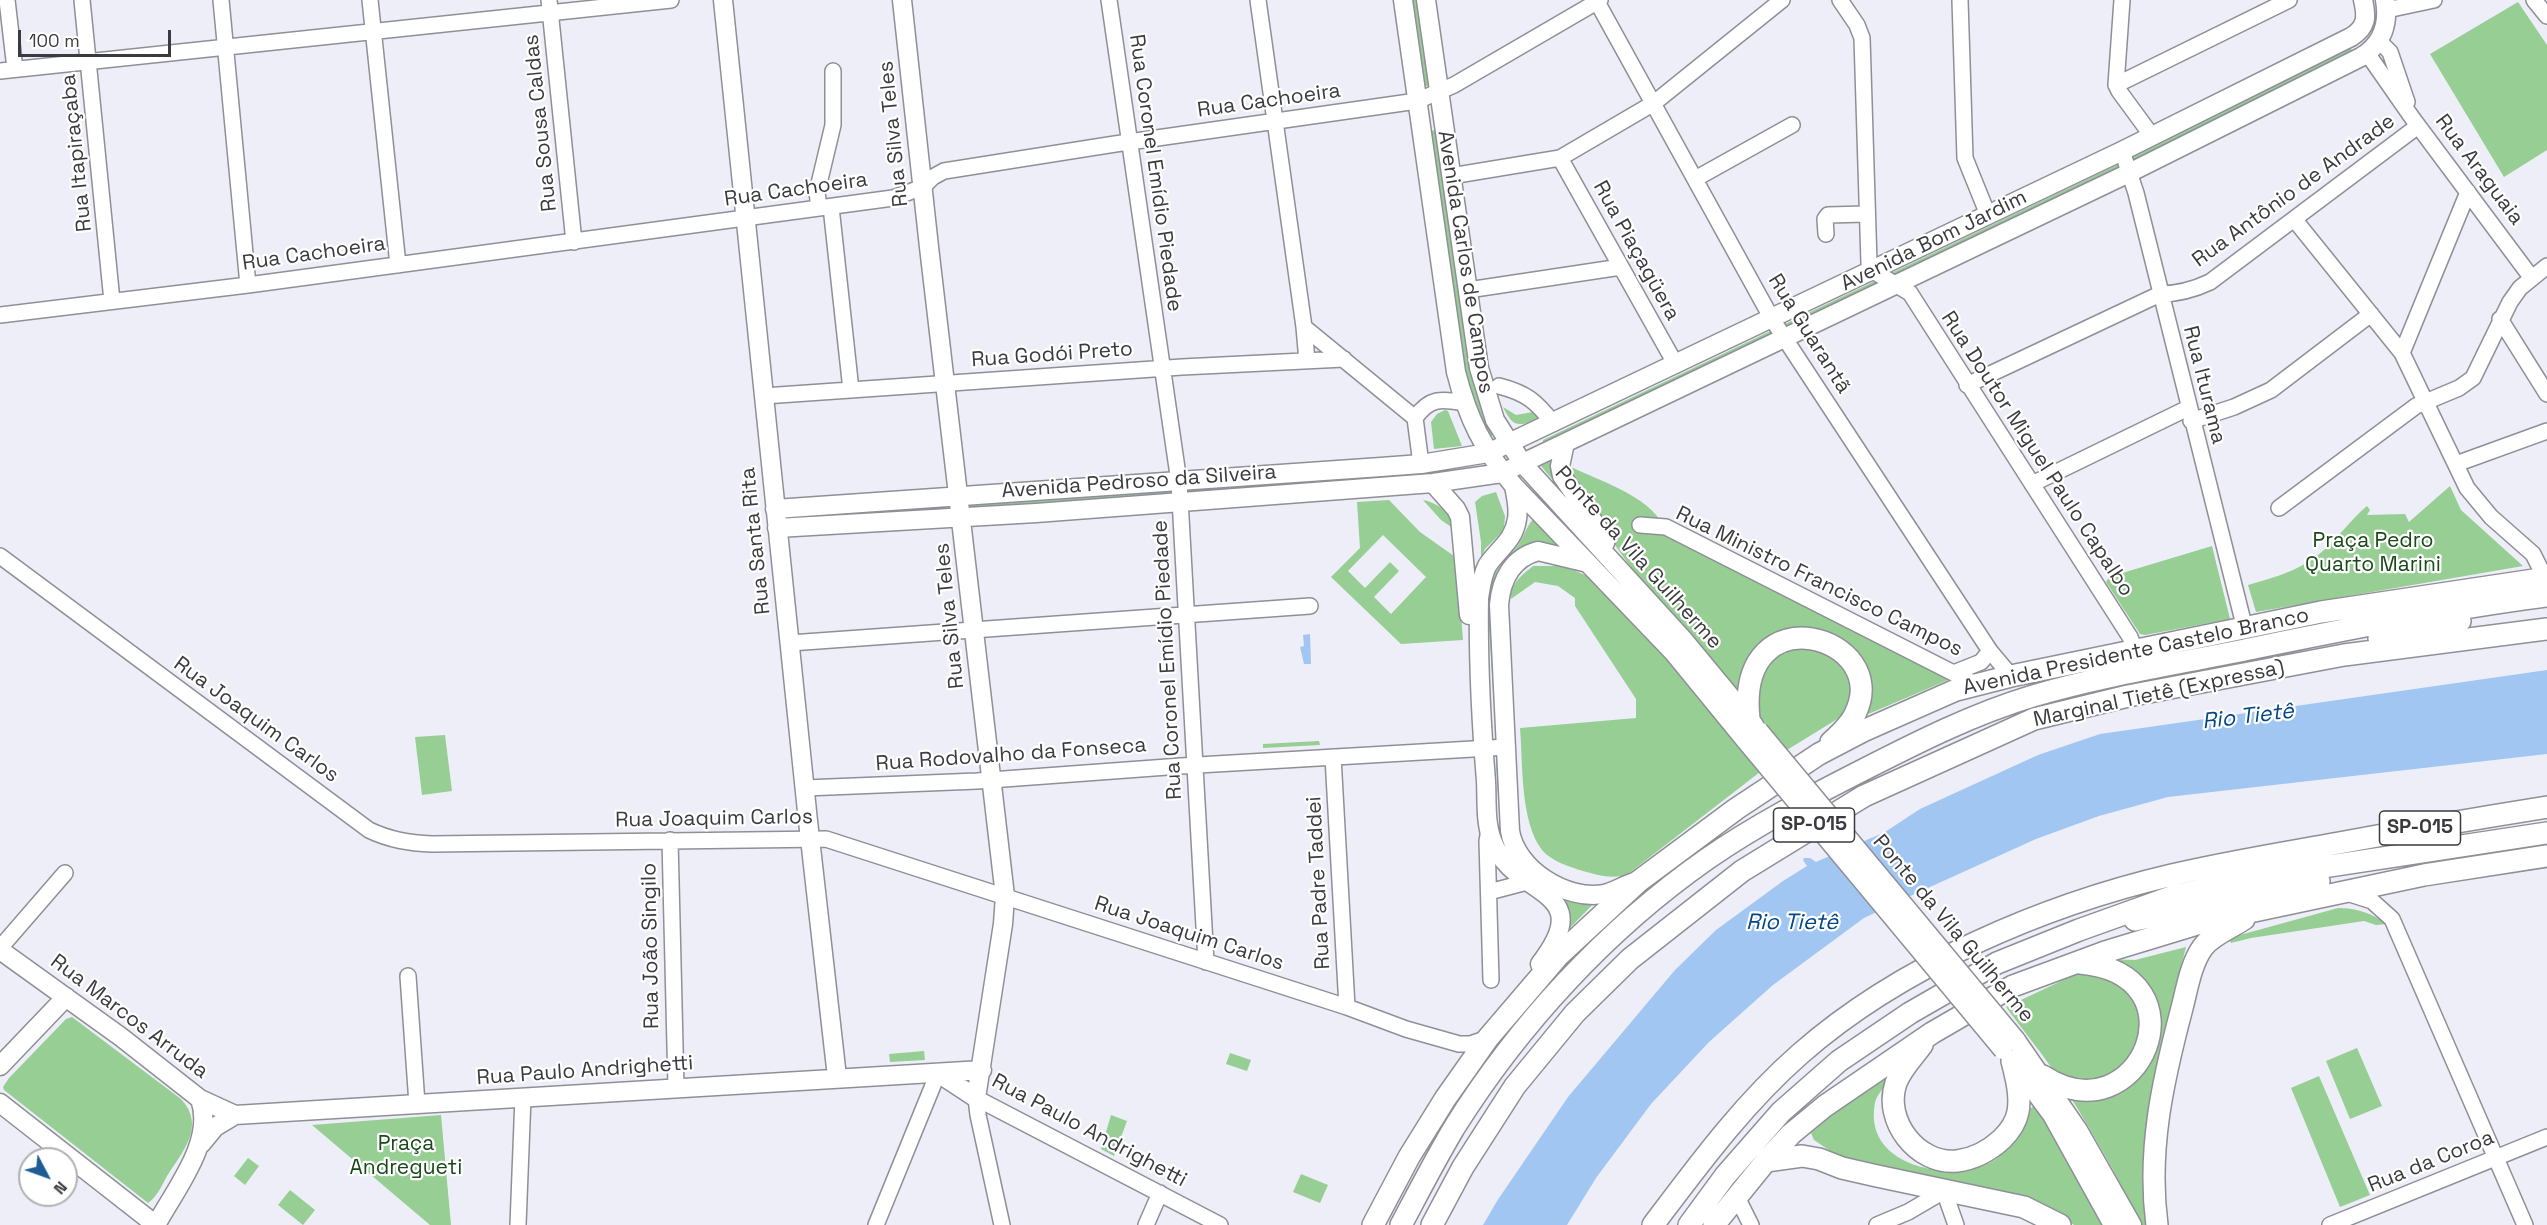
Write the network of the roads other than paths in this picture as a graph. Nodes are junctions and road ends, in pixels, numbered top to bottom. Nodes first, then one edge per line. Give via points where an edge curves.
1 (7, 0) edge
2 (82, 0) edge
3 (221, 0) edge
4 (370, 0) edge
5 (671, 0) edge
6 (723, 0) edge
7 (902, 0) edge
8 (1108, 0) edge
9 (1258, 0) edge
10 (1403, 0) edge
11 (1426, 0) edge
12 (1782, 0) edge
13 (1840, 0) edge
14 (1960, 0) edge
15 (2122, 0) edge
16 (2289, 0) edge
17 (2364, 0) edge
18 (2434, 0) edge
19 (2534, 0) edge
20 (1598, 1) edge
21 (2386, 5) edge
22 (550, 6) edge
23 (2547, 16) edge
24 (374, 31) junction
25 (2357, 34) junction
26 (226, 46) junction
27 (2373, 47) junction
28 (88, 61) junction
29 (7, 70) edge
30 (833, 71) dead end
31 (2116, 85) junction
32 (1440, 92) junction
33 (1417, 101) junction
34 (1654, 103) junction
35 (1275, 121) junction
36 (2415, 122) junction
37 (1792, 125) dead end
38 (2152, 136) junction
39 (1129, 142) junction
40 (2122, 151) junction
41 (1560, 158) junction
42 (2129, 173) junction
43 (1451, 176) junction
44 (1695, 178) junction
45 (923, 187) junction
46 (2468, 192) junction
47 (825, 208) junction
48 (1866, 214) junction
49 (1988, 215) junction
50 (745, 218) junction
51 (2294, 219) junction
52 (1826, 234) dead end
53 (574, 242) junction
54 (398, 264) junction
55 (2547, 266) edge
56 (1621, 267) junction
57 (1874, 270) junction
58 (2531, 278) junction
59 (1897, 284) junction
60 (248, 285) junction
61 (1468, 290) junction
62 (2160, 294) junction
63 (112, 301) junction
64 (2371, 314) junction
65 (0, 315) edge
66 (1772, 319) junction
67 (2499, 320) junction
68 (1304, 327) junction
69 (1785, 338) junction
70 (2402, 353) junction
71 (1344, 359) junction
72 (1307, 361) junction
73 (1676, 365) junction
74 (1162, 369) junction
75 (946, 384) junction
76 (1498, 386) dead end
77 (1967, 386) junction
78 (851, 390) junction
79 (2547, 394) edge
80 (764, 396) junction
81 (2426, 400) junction
82 (1464, 403) junction
83 (2190, 415) junction
84 (1415, 418) junction
85 (1553, 423) junction
86 (2547, 431) edge
87 (1565, 443) junction
88 (1509, 445) junction
89 (1488, 453) junction
90 (1421, 464) junction
91 (1523, 464) junction
92 (2456, 464) junction
93 (1508, 479) junction
94 (1179, 482) junction
95 (1433, 483) junction
96 (2032, 484) junction
97 (959, 497) junction
98 (1180, 501) junction
99 (2279, 508) dead end
100 (775, 509) junction
101 (962, 517) junction
102 (1640, 525) dead end
103 (777, 528) junction
104 (0, 556) edge
105 (1611, 558) junction
106 (1588, 563) junction
107 (2546, 584) edge
108 (2547, 603) edge
109 (1310, 606) dead end
110 (1186, 614) junction
111 (2245, 629) junction
112 (2547, 629) edge
113 (974, 630) junction
114 (1479, 633) junction
115 (790, 643) junction
116 (1990, 651) junction
117 (2136, 652) junction
118 (2343, 655) junction
119 (2066, 666) junction
120 (1956, 672) junction
121 (2011, 676) junction
122 (1977, 685) junction
123 (1751, 730) junction
124 (1507, 747) junction
125 (1484, 749) junction
126 (1819, 754) junction
127 (1333, 757) junction
128 (1195, 765) junction
129 (991, 780) junction
130 (805, 788) junction
131 (1824, 790) junction
132 (2547, 807) edge
133 (1489, 830) junction
134 (2547, 833) edge
135 (810, 838) junction
136 (670, 840) junction
137 (2547, 856) edge
138 (64, 873) dead end
139 (2406, 879) junction
140 (1639, 881) junction
141 (1527, 882) junction
142 (1489, 892) junction
143 (2344, 892) junction
144 (1005, 896) junction
145 (2255, 911) junction
146 (2079, 930) junction
147 (0, 949) edge
148 (1206, 962) junction
149 (2076, 963) junction
150 (408, 976) dead end
151 (1491, 980) dead end
152 (66, 997) junction
153 (1347, 1007) junction
154 (1509, 1012) junction
155 (1932, 1033) junction
156 (1488, 1038) junction
157 (2011, 1050) junction
158 (0, 1066) edge
159 (982, 1070) junction
160 (938, 1073) junction
161 (2043, 1076) junction
162 (837, 1077) junction
163 (676, 1087) junction
164 (523, 1097) junction
165 (976, 1098) junction
166 (200, 1099) junction
167 (0, 1102) edge
168 (417, 1104) junction
169 (235, 1115) junction
170 (2547, 1137) edge
171 (201, 1144) junction
172 (2496, 1158) junction
173 (1766, 1161) junction
174 (1944, 1191) junction
175 (1160, 1193) junction
176 (1418, 1193) junction
177 (1736, 1195) junction
178 (2335, 1224) edge
179 (156, 1225) edge
180 (518, 1225) edge
181 (876, 1225) edge
182 (1002, 1225) edge
183 (1146, 1225) edge
184 (1220, 1225) edge
185 (1373, 1225) edge
186 (1393, 1225) edge
187 (1401, 1225) edge
188 (1432, 1225) edge
189 (1653, 1225) edge
190 (1689, 1225) edge
191 (1714, 1225) edge
192 (1752, 1225) edge
193 (1877, 1225) edge
194 (1956, 1225) edge
195 (2060, 1225) edge
196 (2113, 1225) edge
197 (2132, 1225) edge
198 (2157, 1225) edge
199 (2525, 1225) edge

1 - 29 street
2 - 28 street, Rua Itapiraçaba
3 - 26 street
4 - 24 street
5 - 22 street
6 - 50 main road, Rua Santa Rita
7 - 45 main road, Rua Silva Teles
8 - 39 street, Rua Coronel Emídio Piedade
9 - 35 street
10 - 33 main road, Avenida Carlos de Campos
11 - 32 main road, Avenida Carlos de Campos
12 - 34 street
13 - 48 street via 1862,38
14 - 49 street via 1965,158
15 - 31 street
16 - 31 street
17 - 21 main road via 2373,10
17 - 25 main road via 2366,21
18 - 21 street
19 - 23 street
20 - 32 street, Rua Cachoeira
20 - 34 street, Rua Guarantã
21 - 27 main road via 2385,29
22 - 24 street
22 - 53 street, Rua Sousa Caldas
24 - 26 street
24 - 54 street
25 - 27 main road via 2369,34
25 - 38 main road, Avenida Bom Jardim
26 - 28 street
26 - 60 street
27 - 36 street, Rua Araguaia
27 - 42 main road, Avenida Bom Jardim
28 - 29 street
28 - 63 street, Rua Itapiraçaba
30 - 47 street via 834,124 817,192
31 - 38 street
32 - 33 street, Rua Cachoeira
32 - 43 main road, Avenida Carlos de Campos
33 - 35 street, Rua Cachoeira
33 - 82 main road, Avenida Carlos de Campos via 1456,372
34 - 41 street
34 - 44 street, Rua Guarantã
35 - 39 street, Rua Cachoeira
35 - 68 street
36 - 46 street, Rua Araguaia
36 - 51 street, Rua Antônio de Andrade
37 - 44 street
38 - 40 main road, Avenida Bom Jardim
39 - 45 street, Rua Cachoeira via 944,171
39 - 74 street, Rua Coronel Emídio Piedade
40 - 42 street, Rua Iturama
40 - 49 main road, Avenida Bom Jardim
41 - 43 street
41 - 56 street, Rua Piaçagüera
42 - 59 main road, Avenida Bom Jardim
42 - 62 street, Rua Iturama
43 - 61 main road, Avenida Carlos de Campos
44 - 66 street, Rua Guarantã
45 - 47 street, Rua Cachoeira via 897,197
45 - 75 main road, Rua Silva Teles
46 - 58 street, Rua Araguaia
46 - 70 street
47 - 50 street, Rua Cachoeira
47 - 78 street
48 - 52 street via 1828,215
48 - 57 street via 1867,252
49 - 57 main road, Avenida Bom Jardim
50 - 53 street, Rua Cachoeira
50 - 80 main road, Rua Santa Rita
51 - 62 street, Rua Antônio de Andrade via 2210,282 2176,294
51 - 64 street
53 - 54 street, Rua Cachoeira
54 - 60 street, Rua Cachoeira
55 - 58 street
56 - 61 street
56 - 73 street, Rua Piaçagüera
57 - 59 street, Rua Doutor Miguel Paulo Capalbo
57 - 66 main road, Avenida Bom Jardim
58 - 67 street
59 - 69 main road, Avenida Bom Jardim
59 - 77 street, Rua Doutor Miguel Paulo Capalbo via 1910,293
60 - 63 street, Rua Cachoeira
61 - 88 main road, Avenida Carlos de Campos via 1485,393
62 - 77 street, Rua Antônio de Andrade
62 - 83 street, Rua Iturama
63 - 65 street, Rua Cachoeira
64 - 70 street
64 - 83 street via 2271,390 2234,407
66 - 69 street, Rua Guarantã
66 - 73 main road, Avenida Bom Jardim
67 - 79 street
67 - 81 street via 2473,378 2459,388
68 - 71 street
68 - 72 street
69 - 87 main road, Avenida Bom Jardim
69 - 116 street, Rua Guarantã
70 - 81 street
71 - 72 street, Rua Godói Preto
71 - 84 street
72 - 74 street, Rua Godói Preto
73 - 85 main road, Avenida Bom Jardim
74 - 75 street, Rua Godói Preto
74 - 94 street, Rua Coronel Emídio Piedade
75 - 78 street, Rua Godói Preto
75 - 97 main road, Rua Silva Teles
76 - 85 street via 1526,395
77 - 96 street, Rua Doutor Miguel Paulo Capalbo
78 - 80 street, Rua Godói Preto
80 - 100 main road, Rua Santa Rita
81 - 92 street
81 - 99 street
82 - 84 street via 1434,401
82 - 89 main road, Avenida Carlos de Campos
83 - 96 street
83 - 111 street, Rua Iturama
84 - 90 street
85 - 88 main road, Avenida Bom Jardim
86 - 92 street
87 - 91 main road, Avenida Bom Jardim
87 - 105 main road via 1562,476 1600,531
88 - 89 main road, Avenida Bom Jardim
88 - 91 main road, Avenida Carlos de Campos
89 - 90 main road, Avenida Pedroso da Silveira
89 - 93 main road, Avenida Carlos de Campos
90 - 94 main road, Avenida Pedroso da Silveira
91 - 93 main road, Avenida Bom Jardim
91 - 105 main road, Ponte da Vila Guilherme
92 - 107 street via 2476,502 2533,554
93 - 95 main road, Avenida Pedroso da Silveira
93 - 106 main road, Ponte da Vila Guilherme
93 - 114 main road, Avenida Carlos de Campos via 1517,520 1512,536 1482,578
94 - 97 main road, Avenida Pedroso da Silveira
94 - 98 street, Rua Coronel Emídio Piedade
95 - 98 main road, Avenida Pedroso da Silveira
95 - 114 main road via 1460,518 1470,617
96 - 117 street, Rua Doutor Miguel Paulo Capalbo
97 - 100 main road, Avenida Pedroso da Silveira
97 - 101 main road, Rua Silva Teles
98 - 101 main road, Avenida Pedroso da Silveira
98 - 110 street, Rua Coronel Emídio Piedade
100 - 103 main road, Rua Santa Rita
101 - 103 main road, Avenida Pedroso da Silveira
101 - 113 main road, Rua Silva Teles
102 - 120 street, Rua Ministro Francisco Campos via 1666,527
103 - 115 main road, Rua Santa Rita
104 - 136 street, Rua Joaquim Carlos via 369,830 387,838 432,844
105 - 123 main road, Ponte da Vila Guilherme via 1682,638
106 - 123 main road, Ponte da Vila Guilherme
106 - 124 main road via 1538,551 1517,562 1505,577 1499,605
107 - 111 highway, Avenida Presidente Castelo Branco via 2321,612
107 - 131 highway via 2033,696 1951,725
108 - 118 highway via 2376,639
109 - 110 street
110 - 113 street
110 - 128 street, Rua Coronel Emídio Piedade
111 - 117 highway, Avenida Presidente Castelo Branco
112 - 118 highway, Marginal Tietê (Expressa) / SP-015
113 - 115 street
113 - 129 main road, Rua Silva Teles
114 - 125 main road, Avenida Carlos de Campos
115 - 130 main road, Rua Santa Rita
116 - 120 street via 1981,662
116 - 121 street, Rua Guarantã
117 - 119 highway, Avenida Presidente Castelo Branco
118 - 188 highway, Marginal Tietê (Expressa) / SP-015 via 2127,696 2034,719 1864,796 1803,831 1684,915 1630,959 1575,1013 1515,1086 1463,1167
119 - 121 highway, Avenida Presidente Castelo Branco
119 - 131 highway via 1918,728 1847,765
120 - 122 street, Rua Ministro Francisco Campos
121 - 122 highway, Avenida Presidente Castelo Branco
122 - 126 highway, Avenida Presidente Castelo Branco via 1888,719
123 - 126 highway via 1749,680 1765,654 1775,645 1802,637 1819,639 1831,644 1854,667 1861,696 1850,721
123 - 157 main road, Ponte da Vila Guilherme, bridge
124 - 125 street, Rua Rodovalho da Fonseca
124 - 140 main road via 1511,838 1528,865 1563,888 1584,894 1606,894
125 - 127 street, Rua Rodovalho da Fonseca
125 - 133 main road, Avenida Carlos de Campos
126 - 140 highway, Avenida Presidente Castelo Branco
127 - 128 street, Rua Rodovalho da Fonseca
127 - 153 street, Rua Padre Taddei
128 - 129 street, Rua Rodovalho da Fonseca
128 - 148 street, Rua Coronel Emídio Piedade
129 - 130 street, Rua Rodovalho da Fonseca
129 - 144 main road, Rua Silva Teles
130 - 135 main road, Rua Santa Rita
131 - 176 highway via 1707,859 1642,909 1564,983 1500,1061
132 - 189 highway, SP-015 via 2171,875 2067,906 1994,934 1852,1012 1801,1053 1736,1117
133 - 141 main road, Avenida Carlos de Campos via 1502,858
133 - 142 street, Avenida Carlos de Campos
134 - 146 highway via 2264,876 2175,896
135 - 136 street, Rua Joaquim Carlos
135 - 144 street, Rua Joaquim Carlos via 826,839
135 - 162 main road, Rua Santa Rita
136 - 163 street, Rua João Singilo
137 - 139 highway
138 - 147 street
139 - 143 highway
139 - 146 highway via 2371,871
140 - 154 highway, Avenida Presidente Castelo Branco via 1559,955
141 - 142 street
141 - 154 main road, Avenida Carlos de Campos via 1556,903 1562,925 1557,942 1510,999
142 - 151 street, Avenida Carlos de Campos
143 - 145 highway
143 - 172 street via 2372,901 2392,919
144 - 148 street, Rua Joaquim Carlos
144 - 159 main road, Rua Silva Teles
145 - 149 highway via 2204,922
145 - 198 highway via 2204,946 2188,988 2157,1114 2152,1178
146 - 190 highway via 1997,963 1910,1012 1839,1060 1781,1112 1725,1176
147 - 152 main road, Rua Marcos Arruda
148 - 153 street, Rua Joaquim Carlos
149 - 155 highway via 2013,986
149 - 161 highway via 2112,969 2138,988 2150,1018 2148,1047 2130,1073 2100,1089 2075,1090
150 - 168 street
152 - 158 main road
152 - 166 main road, Rua Marcos Arruda
153 - 156 street, Rua Joaquim Carlos via 1460,1044
154 - 156 highway, Avenida Presidente Castelo Branco
155 - 157 highway via 1901,1074 1893,1107 1907,1139 1936,1158 1955,1162 1974,1157 1993,1148 2008,1133 2019,1105
155 - 173 highway via 1826,1106 1791,1134
156 - 185 highway, Avenida Presidente Castelo Branco via 1439,1109
157 - 161 main road, Ponte da Vila Guilherme
157 - 196 main road, Ponte da Vila Guilherme
159 - 160 main road, Rua Paulo Andrighetti
159 - 165 main road, Rua Silva Teles
160 - 162 main road, Rua Paulo Andrighetti
160 - 165 main road, Rua Paulo Andrighetti
160 - 181 street
161 - 197 main road, Ponte da Vila Guilherme
162 - 163 main road, Rua Paulo Andrighetti
163 - 164 main road, Rua Paulo Andrighetti
164 - 168 main road, Rua Paulo Andrighetti
164 - 180 street
165 - 175 street, Rua Paulo Andrighetti
165 - 182 street, Rua Silva Teles
166 - 169 main road, Rua Marcos Arruda
166 - 171 main road via 204,1118
167 - 179 main road
168 - 169 main road, Rua Paulo Andrighetti
169 - 171 main road via 215,1126
170 - 172 street, Rua da Coroa
171 - 179 main road
172 - 178 street, Rua da Coroa
172 - 199 street
173 - 174 highway via 1802,1156
173 - 177 highway
174 - 193 street
174 - 194 street
174 - 195 highway via 2024,1207
175 - 183 street
175 - 184 street, Rua Paulo Andrighetti
176 - 186 highway
176 - 187 highway
177 - 191 highway
177 - 192 street

